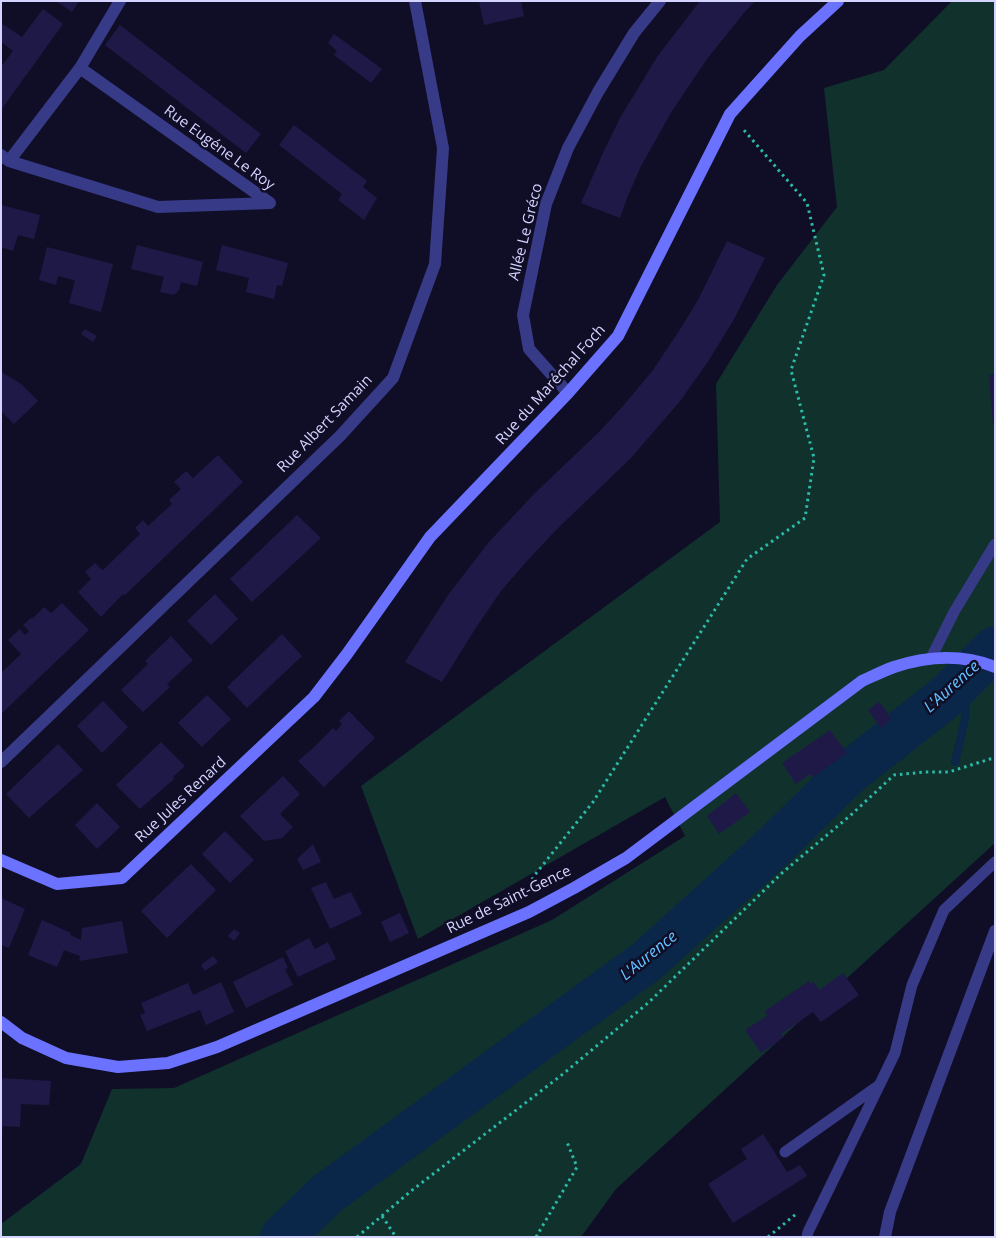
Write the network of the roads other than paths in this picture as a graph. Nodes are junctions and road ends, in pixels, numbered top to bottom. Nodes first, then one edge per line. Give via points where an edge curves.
1 (120, 1) edge
2 (414, 1) edge
3 (660, 1) edge
4 (838, 1) edge
5 (80, 68) junction
6 (5, 158) edge
7 (568, 393) junction
8 (995, 544) edge
9 (348, 654) joint
10 (931, 658) junction
11 (995, 667) edge
12 (1, 762) edge
13 (1, 860) edge
14 (995, 862) edge
15 (995, 932) edge
16 (1, 1022) edge
17 (879, 1085) junction
18 (785, 1152) dead end
19 (807, 1237) edge
20 (885, 1237) edge

1 - 5 street, Rue Eugéne Le Roy
2 - 12 street, Rue Albert Samain via 443,148 435,264 393,378 333,442
3 - 7 street, Allée Le Gréco via 634,33 598,92 568,148 546,204 523,315 529,349
4 - 7 street, Rue du Maréchal Foch via 800,36 730,114 618,336
5 - 6 street, Rue Eugéne Le Roy
5 - 6 street, Rue Eugéne Le Roy via 270,203 158,206
7 - 9 street, Rue du Maréchal Foch via 430,537
8 - 10 lane
9 - 13 street, Rue Jules Renard via 314,697 122,878 57,884
10 - 11 street, Rue de Saint-Gence via 958,658
10 - 16 street, Rue de Saint-Gence via 892,667 862,681 626,858 574,888 529,912 217,1047 168,1063 118,1067 66,1058 22,1038
14 - 17 lane via 944,910 912,985 894,1053
15 - 20 street via 890,1212
17 - 18 lane
17 - 19 lane

